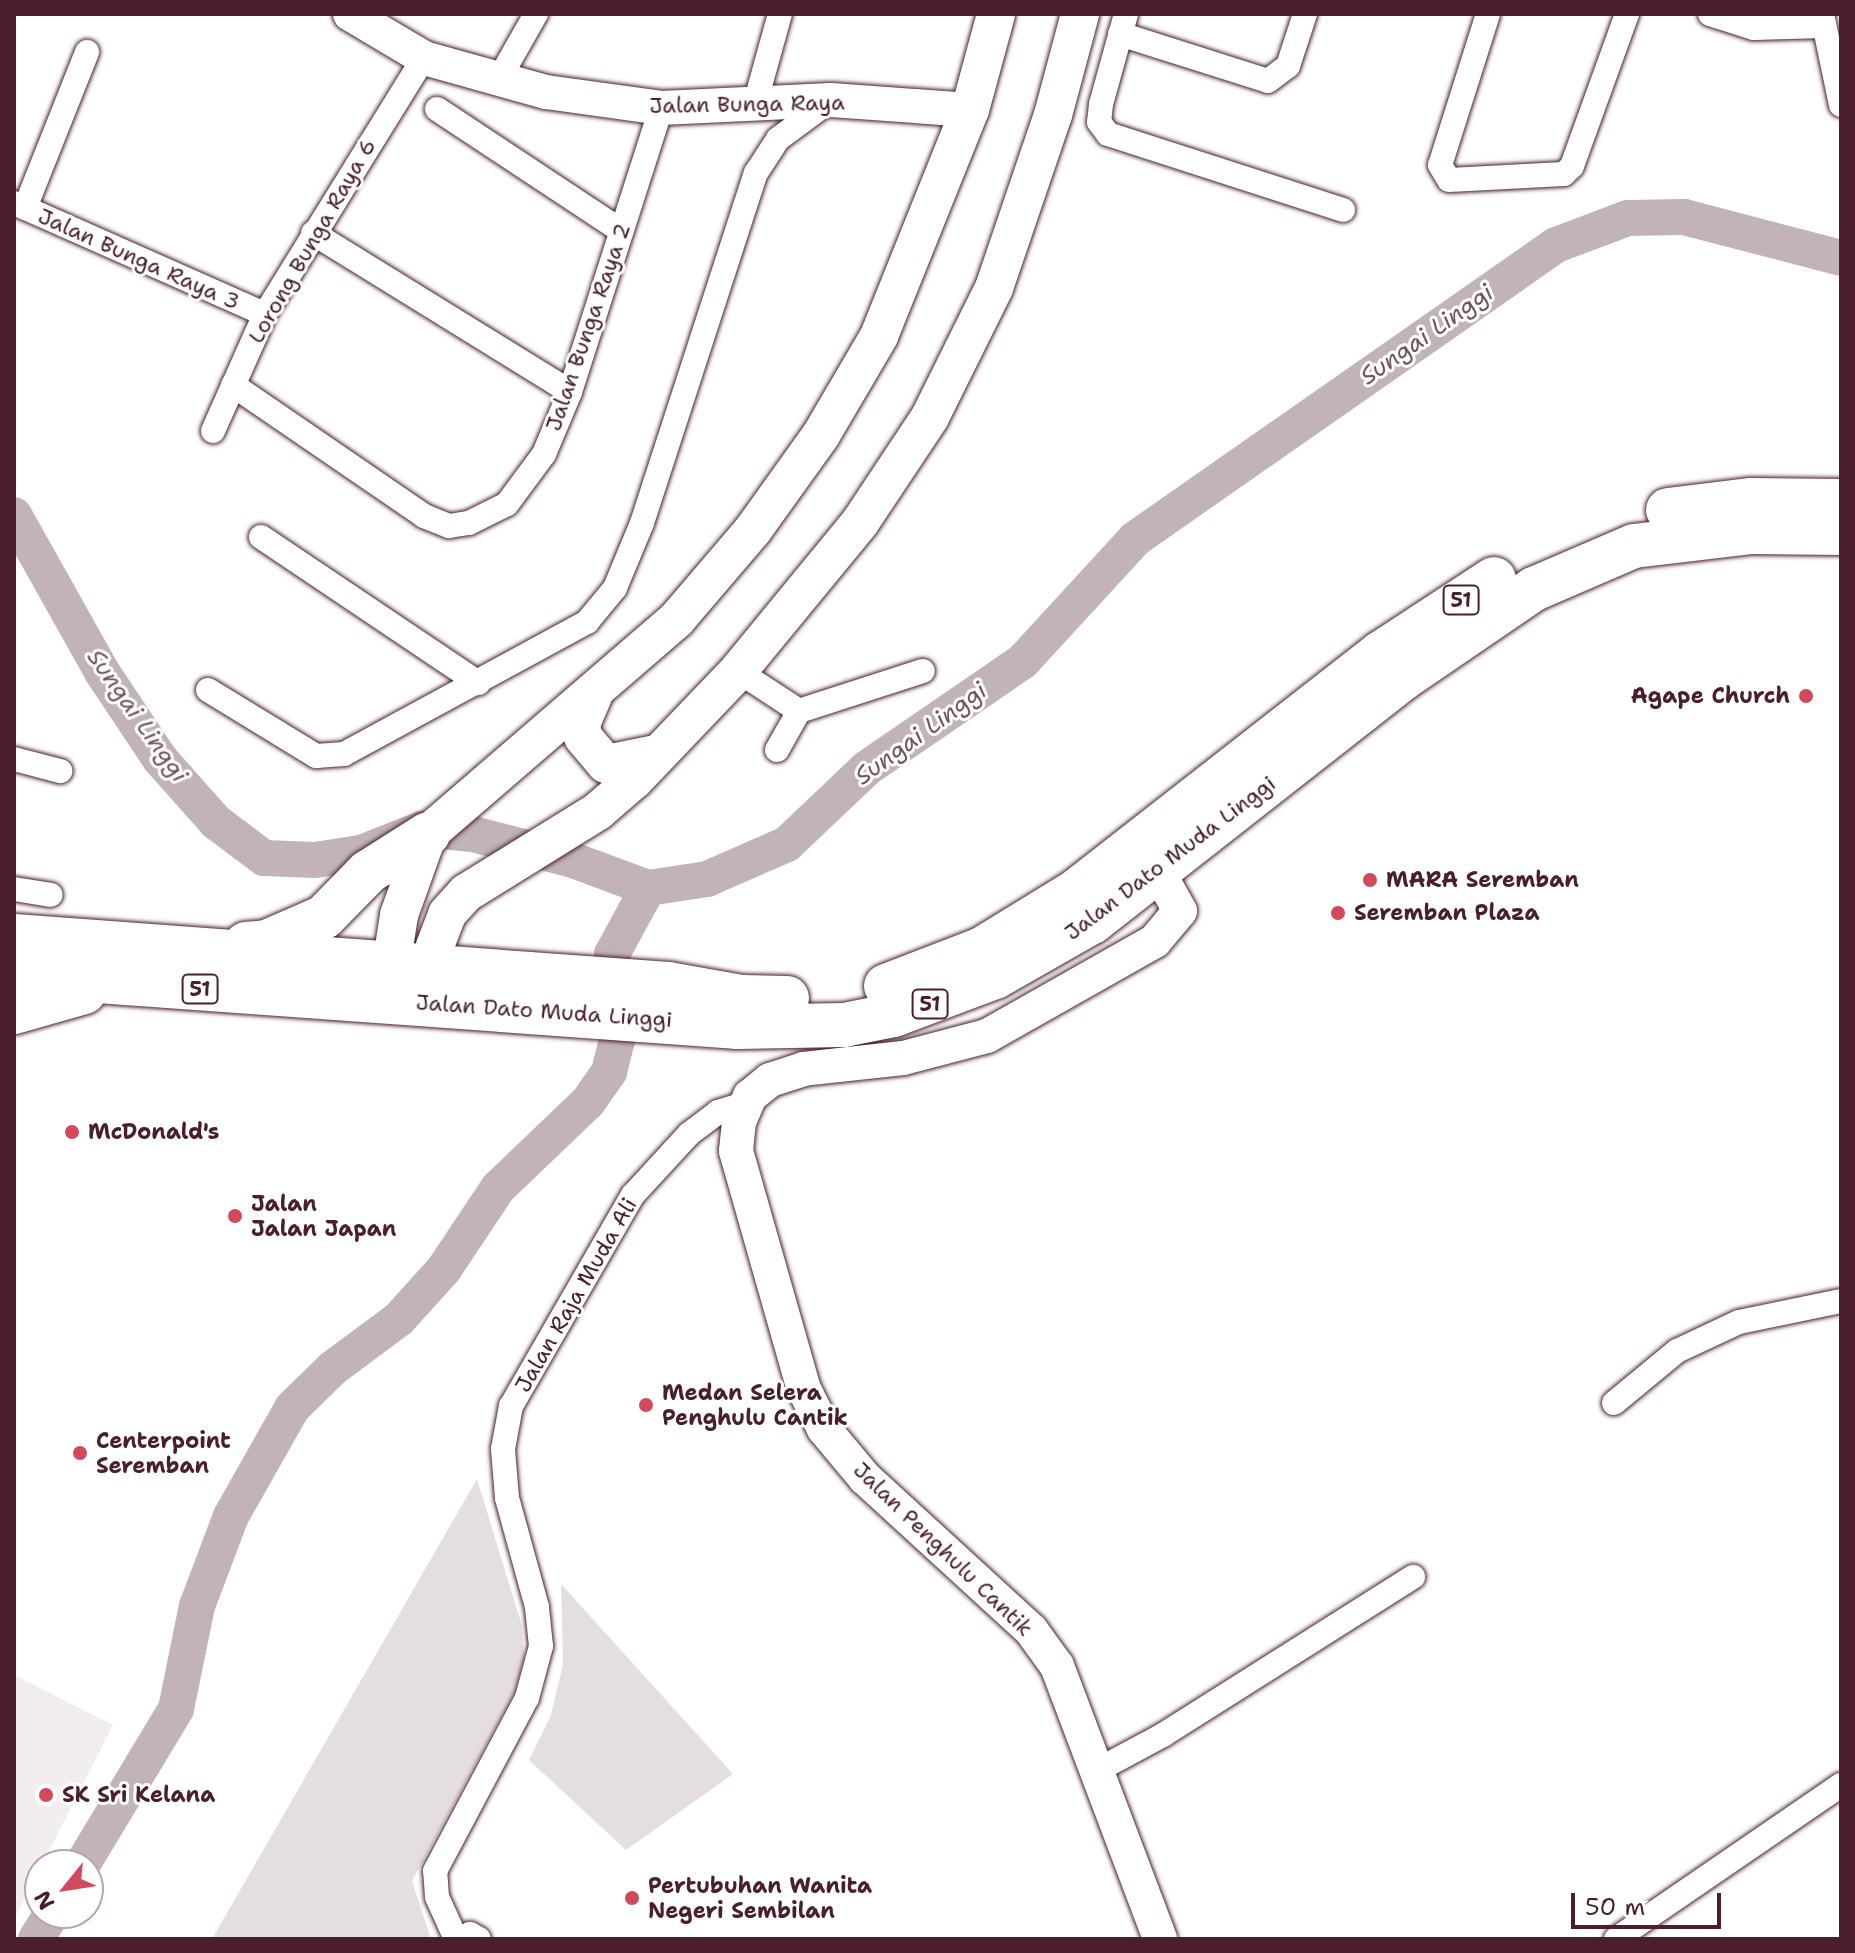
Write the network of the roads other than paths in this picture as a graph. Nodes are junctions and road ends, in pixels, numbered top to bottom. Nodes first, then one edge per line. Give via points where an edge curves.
1 (350, 14) edge
2 (536, 14) edge
3 (780, 14) edge
4 (996, 14) edge
5 (1080, 14) edge
6 (1305, 14) edge
7 (1488, 14) edge
8 (1627, 14) edge
9 (1710, 14) edge
10 (1823, 20) edge
11 (1123, 24) edge
12 (87, 52) dead end
13 (424, 58) junction
14 (499, 79) junction
15 (831, 100) junction
16 (755, 104) junction
17 (1841, 105) edge
18 (661, 108) junction
19 (437, 109) dead end
20 (970, 110) junction
21 (20, 206) edge
22 (1343, 210) dead end
23 (621, 231) junction
24 (313, 233) junction
25 (265, 314) junction
26 (233, 385) junction
27 (570, 392) junction
28 (213, 431) dead end
29 (1841, 501) edge
30 (1841, 533) edge
31 (261, 537) dead end
32 (738, 671) junction
33 (923, 671) dead end
34 (478, 683) junction
35 (208, 690) dead end
36 (593, 696) junction
37 (799, 711) junction
38 (777, 750) dead end
39 (660, 753) junction
40 (14, 759) edge
41 (60, 771) dead end
42 (428, 834) junction
43 (1150, 857) junction
44 (14, 889) edge
45 (51, 895) dead end
46 (14, 936) edge
47 (208, 949) junction
48 (14, 975) edge
49 (409, 983) junction
50 (117, 984) junction
51 (14, 1012) edge
52 (747, 1103) junction
53 (1841, 1301) edge
54 (1614, 1403) dead end
55 (1413, 1577) dead end
56 (1098, 1770) junction
57 (1841, 1785) edge
58 (456, 1939) edge
59 (464, 1939) edge
60 (479, 1939) edge
61 (1160, 1939) edge
62 (1616, 1939) edge

1 - 13 street, Jalan Bunga Raya
2 - 14 street
3 - 16 street
4 - 20 main road
5 - 32 main road via 1053,115 994,288 930,417 861,521
6 - 11 street via 1288,66 1268,81
7 - 8 street via 1440,165 1443,175 1457,182 1553,177 1572,166
9 - 10 street via 1754,28
10 - 17 street
11 - 22 street via 1099,122 1108,134
12 - 21 street
13 - 14 street, Jalan Bunga Raya
13 - 24 street, Lorong Bunga Raya 6
14 - 18 street, Jalan Bunga Raya via 546,92
15 - 16 street, Jalan Bunga Raya
15 - 20 street, Jalan Bunga Raya
15 - 34 street via 778,139 756,173 642,523 615,588 587,622
16 - 18 street, Jalan Bunga Raya
18 - 23 street, Jalan Bunga Raya 2
19 - 23 street
20 - 36 main road via 879,336 821,435 753,530 677,619
21 - 25 street, Jalan Bunga Raya 3
23 - 27 street, Jalan Bunga Raya 2
24 - 25 street, Lorong Bunga Raya 6
24 - 27 street
25 - 26 street, Lorong Bunga Raya 6
26 - 27 street, Jalan Bunga Raya 2 via 424,516 449,526 489,515 527,484
26 - 28 street, Lorong Bunga Raya 6
29 - 43 highway, Jalan Dato Muda Linggi / 51 via 1751,500 1631,517 1519,563 1381,653
30 - 43 highway, Jalan Dato Muda Linggi / 51 via 1814,529 1694,536 1634,546 1586,562 1534,589
31 - 34 street
32 - 37 street
32 - 39 main road
33 - 37 street
34 - 35 street via 344,754 316,756
36 - 39 main road via 581,724 583,737 606,764
36 - 42 main road
37 - 38 street
39 - 49 main road via 598,811 466,893 447,914
40 - 41 street
42 - 47 highway via 368,872 324,917 267,942
42 - 49 main road via 399,915
43 - 49 highway, Jalan Dato Muda Linggi / 51 via 1047,950 995,977 894,1015 792,1028 667,1002
43 - 52 street via 1180,911 1164,934 1023,1020 943,1050 804,1069 770,1080
44 - 45 street
46 - 47 highway, Jalan Dato Muda Linggi / 51
47 - 49 highway, Jalan Dato Muda Linggi / 51
48 - 50 highway, Jalan Dato Muda Linggi / 51
49 - 50 highway, Jalan Dato Muda Linggi / 51
50 - 51 highway
52 - 56 street, Jalan Penghulu Cantik via 736,1151 742,1184 810,1402 865,1478 1031,1630 1057,1666
52 - 58 street, Jalan Raja Muda Ali via 718,1112 689,1134 633,1195 511,1406 503,1449 507,1498 537,1607 541,1646 527,1698 435,1871 437,1897
53 - 54 street via 1739,1322 1677,1351
55 - 56 street via 1163,1735
56 - 61 street, Jalan Penghulu Cantik
57 - 62 street
59 - 60 street via 470,1934

